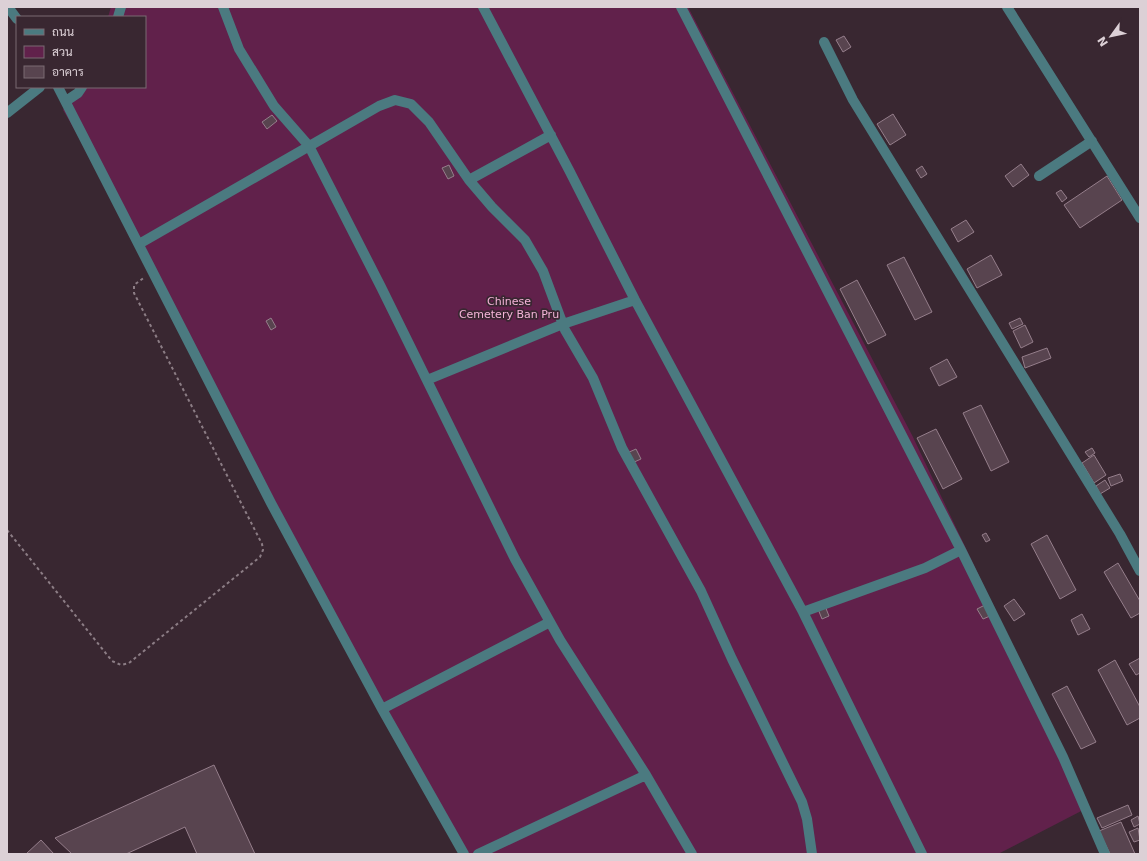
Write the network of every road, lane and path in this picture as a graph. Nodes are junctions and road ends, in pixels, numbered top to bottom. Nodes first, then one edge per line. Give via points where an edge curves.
1 (8, 7) edge
2 (223, 7) edge
3 (483, 7) edge
4 (681, 7) edge
5 (1007, 7) edge
6 (16, 18) edge
7 (824, 42) dead end
8 (39, 88) edge
9 (59, 88) edge
10 (81, 88) edge
11 (66, 101) junction
12 (7, 113) edge
13 (551, 135) junction
14 (1092, 141) junction
15 (309, 146) junction
16 (1039, 176) dead end
17 (469, 180) junction
18 (1140, 218) edge
19 (139, 244) junction
20 (152, 272) junction
21 (636, 300) junction
22 (563, 324) junction
23 (427, 380) junction
24 (7, 530) edge
25 (961, 550) junction
26 (1140, 571) edge
27 (803, 612) junction
28 (550, 622) junction
29 (382, 709) junction
30 (646, 775) junction
31 (464, 854) edge
32 (478, 854) edge
33 (692, 854) edge
34 (812, 854) edge
35 (922, 854) edge
36 (1105, 854) edge

1 - 6 street
2 - 15 street via 239,49 270,100
3 - 13 street
4 - 25 street
5 - 14 street
7 - 26 street via 853,100 1120,534
8 - 12 street
9 - 11 street
10 - 11 street
11 - 19 street
13 - 17 street
13 - 21 street
14 - 16 street
14 - 18 street
15 - 17 street via 379,106 395,100 411,104 429,122
15 - 19 street
15 - 23 street
17 - 22 street via 525,240 543,271
19 - 20 street
20 - 24 path via 134,285 134,293 262,544 260,557 129,663 121,665 112,661
20 - 29 street via 275,510
21 - 22 street
21 - 27 street
22 - 23 street
22 - 34 street via 593,378 622,448 701,591 802,802
23 - 28 street via 515,559
25 - 27 street via 925,568
25 - 36 street via 1063,757
27 - 35 street
28 - 29 street
28 - 30 street
29 - 31 street
30 - 32 street
30 - 33 street

